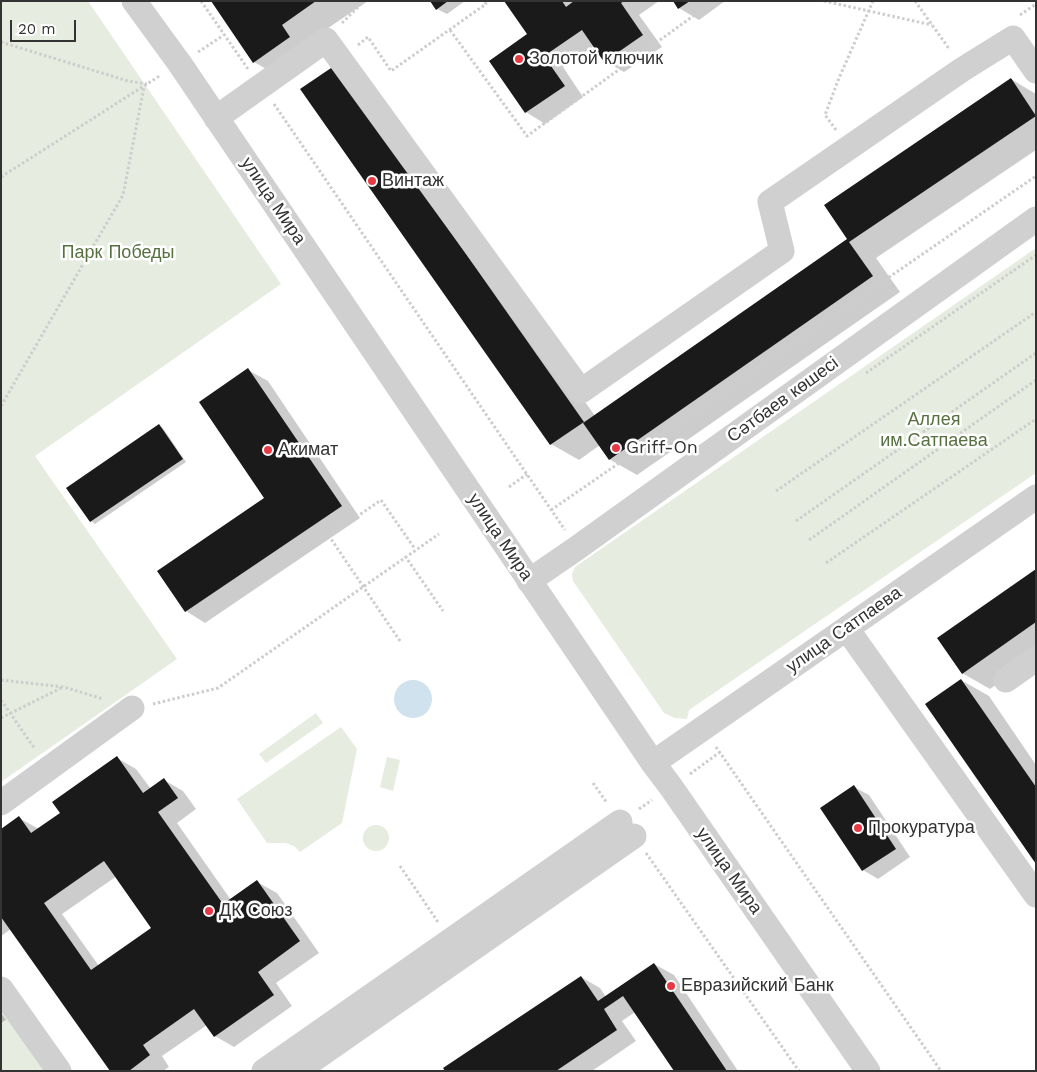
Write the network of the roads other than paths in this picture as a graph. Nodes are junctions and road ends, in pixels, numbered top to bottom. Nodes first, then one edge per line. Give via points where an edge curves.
1 (134, 1) edge
2 (1036, 71) edge
3 (216, 118) junction
4 (1036, 219) edge
5 (1036, 497) edge
6 (529, 581) junction
7 (846, 629) junction
8 (1036, 659) edge
9 (1006, 680) dead end
10 (132, 708) road end
11 (653, 763) junction
12 (1, 803) edge
13 (1036, 895) edge
14 (1, 989) edge
15 (59, 1071) edge
16 (264, 1071) edge
17 (297, 1071) edge
18 (868, 1071) edge

1 - 3 street, улица Мира
2 - 3 street via 1013,38 770,202 782,251 581,391 332,49 261,86
3 - 6 street, улица Мира
4 - 6 street, Сәтбаев көшесі
5 - 7 street, улица Сатпаева
6 - 11 street, улица Мира
7 - 11 street, улица Сатпаева
7 - 13 street
8 - 9 street
10 - 12 street
11 - 18 street, улица Мира
14 - 15 street
16 - 17 street via 451,940 627,829

